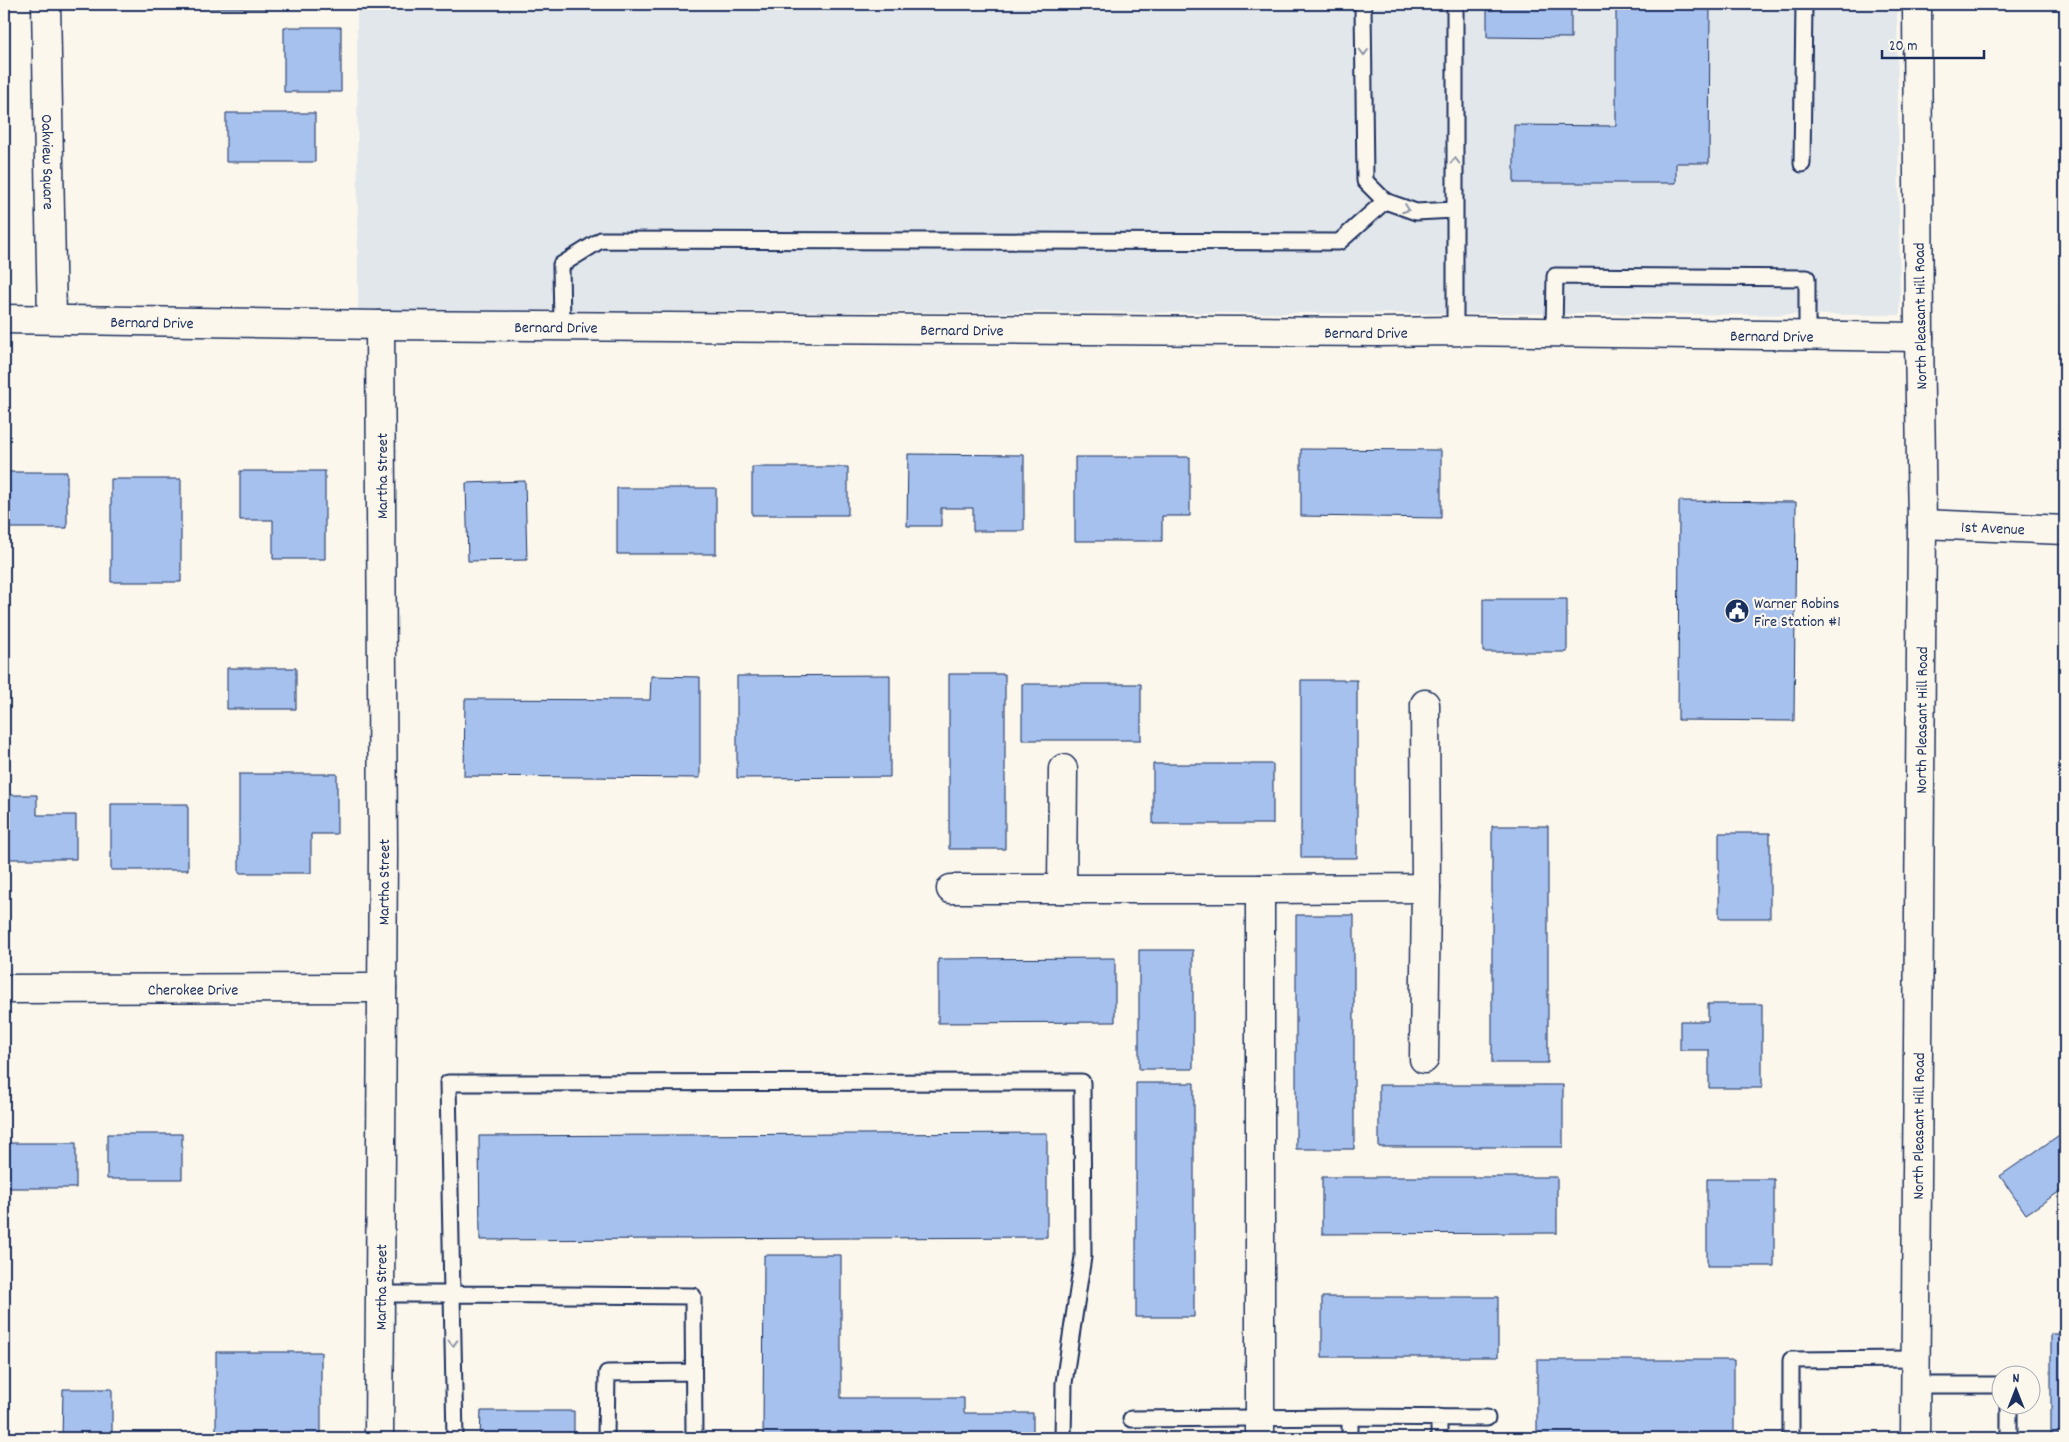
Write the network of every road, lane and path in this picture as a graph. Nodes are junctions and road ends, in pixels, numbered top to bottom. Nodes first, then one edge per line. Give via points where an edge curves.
1 (46, 4) edge
2 (1363, 4) edge
3 (1455, 4) edge
4 (1804, 4) edge
5 (1917, 4) edge
6 (1802, 164) dead end
7 (1385, 201) junction
8 (1454, 210) junction
9 (4, 319) edge
10 (52, 319) junction
11 (380, 325) junction
12 (562, 326) junction
13 (1455, 331) junction
14 (1554, 332) junction
15 (1807, 335) junction
16 (1918, 337) junction
17 (1922, 524) junction
18 (2065, 530) edge
19 (1425, 704) dead end
20 (1063, 769) dead end
21 (1260, 888) junction
22 (1426, 888) junction
23 (950, 889) dead end
24 (1062, 889) junction
25 (382, 988) junction
26 (4, 989) edge
27 (1424, 1059) dead end
28 (380, 1294) junction
29 (452, 1294) junction
30 (693, 1372) junction
31 (1916, 1372) junction
32 (1992, 1383) edge
33 (2009, 1414) edge
34 (1350, 1416) junction
35 (1439, 1417) junction
36 (1487, 1418) dead end
37 (1131, 1419) dead end
38 (1260, 1428) edge
39 (378, 1438) edge
40 (454, 1438) edge
41 (606, 1438) edge
42 (694, 1438) edge
43 (1063, 1438) edge
44 (1350, 1438) edge
45 (1439, 1438) edge
46 (1791, 1438) edge
47 (1915, 1438) edge
48 (2010, 1438) edge

1 - 10 street, Oakview Square
2 -> 7 lane via 1364,181
8 -> 3 lane
4 - 6 lane
5 - 16 street, North Pleasant Hill Road
7 -> 8 lane via 1416,212
7 - 12 lane via 1339,242 601,240 561,265
8 - 13 lane
9 - 10 street, Bernard Drive
10 - 11 street, Bernard Drive
11 - 12 street, Bernard Drive
11 - 25 street, Martha Street
12 - 13 street, Bernard Drive
13 - 14 street, Bernard Drive
14 - 15 street, Bernard Drive
14 - 15 lane via 1555,276 1807,278
15 - 16 street, Bernard Drive
16 - 17 street, North Pleasant Hill Road
17 - 18 street, 1st Avenue
17 - 31 street, North Pleasant Hill Road
19 - 22 street
20 - 24 street
21 - 22 street
21 - 24 street
21 - 38 street
22 - 27 street
23 - 24 street
25 - 26 street, Cherokee Drive
25 - 28 street, Martha Street
28 - 29 lane
28 - 39 street, Martha Street
29 - 30 lane via 693,1296
29 -> 40 lane
29 - 43 lane via 448,1083 1082,1082 1083,1257 1064,1383
30 - 41 lane via 607,1372
30 - 42 lane
31 - 32 lane
31 - 46 lane via 1791,1360
31 - 47 street, North Pleasant Hill Road
33 - 48 lane
34 - 35 lane
34 - 38 lane
34 - 44 lane
35 - 36 lane
35 - 45 lane
37 - 38 lane

